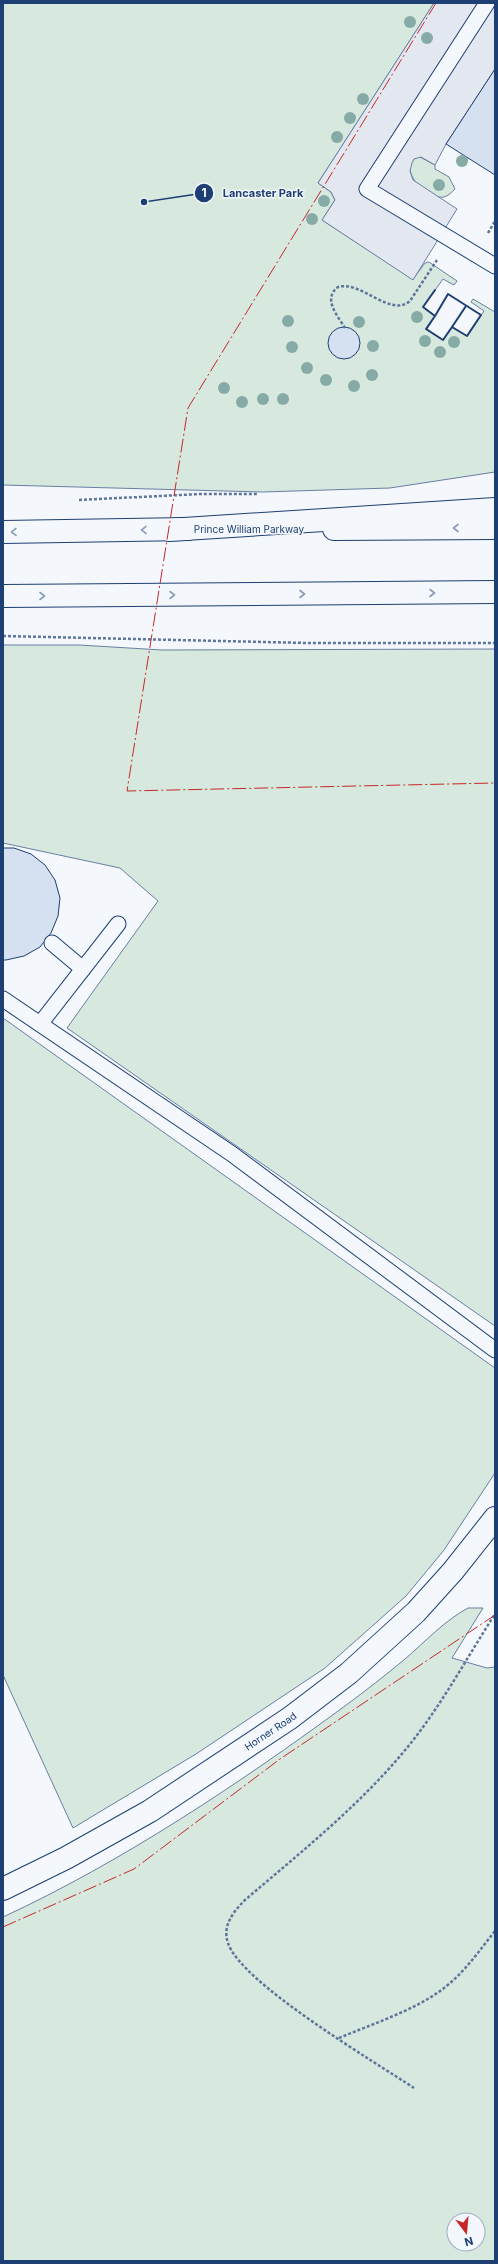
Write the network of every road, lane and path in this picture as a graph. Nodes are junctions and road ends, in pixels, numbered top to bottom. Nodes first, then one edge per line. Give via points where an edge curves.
1 (487, 3) edge
2 (450, 240) junction
3 (495, 266) edge
4 (345, 328) dead end
5 (495, 509) edge
6 (495, 528) edge
7 (169, 530) junction
8 (3, 532) edge
9 (495, 592) edge
10 (3, 596) edge
11 (3, 636) edge
12 (495, 643) edge
13 (118, 924) dead end
14 (52, 943) dead end
15 (83, 969) junction
16 (3, 999) edge
17 (40, 1024) junction
18 (495, 1350) edge
19 (495, 1518) edge
20 (495, 1614) edge
21 (3, 1889) edge
22 (495, 1931) edge
23 (338, 2038) junction
24 (414, 2088) dead end

1 - 2 lane via 367,188
2 - 3 lane
2 - 4 path via 410,301 403,306 395,306 349,286 336,288 331,300 335,314
5 - 7 main road
6 -> 7 main road, Prince William Parkway
7 -> 8 main road, Prince William Parkway
10 -> 9 main road
11 - 12 path via 308,643
13 - 15 lane
14 - 15 lane
15 - 17 lane
16 - 17 lane
17 - 18 lane via 232,1154
19 - 21 main road, Horner Road via 416,1612 349,1673 290,1718 150,1811 66,1858
20 - 23 path via 438,1704 393,1765 363,1796 245,1900 228,1924 228,1942 245,1969
22 - 23 path via 461,1972 443,1989 421,2002
23 - 24 path

